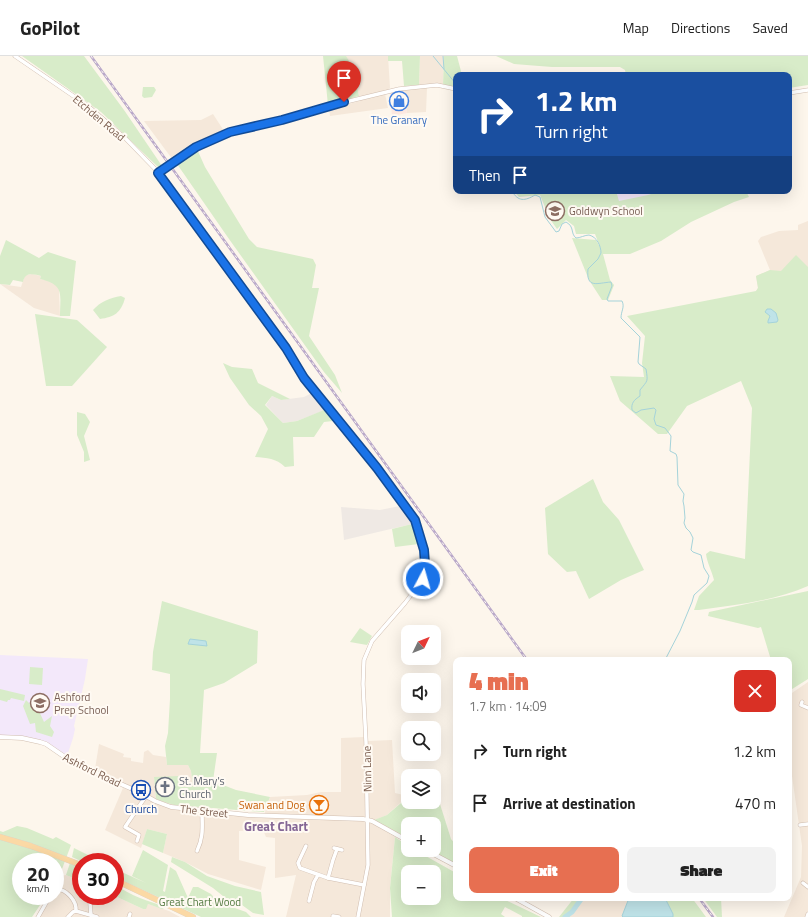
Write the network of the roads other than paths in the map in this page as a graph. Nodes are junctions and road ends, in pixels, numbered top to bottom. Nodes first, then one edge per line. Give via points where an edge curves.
1 (15, 56) edge
2 (453, 88) edge
3 (808, 90) edge
4 (792, 93) edge
5 (158, 173) junction
6 (800, 704) dead end
7 (808, 708) edge
8 (365, 719) joint
9 (0, 737) edge
10 (140, 792) joint
11 (146, 796) junction
12 (202, 810) junction
13 (367, 820) junction
14 (0, 837) edge
15 (401, 837) edge
16 (137, 841) dead end
17 (303, 849) dead end
18 (342, 850) dead end
19 (197, 851) dead end
20 (439, 857) edge
21 (72, 862) edge
22 (453, 864) edge
23 (318, 875) junction
24 (328, 878) junction
25 (803, 883) dead end
26 (124, 884) edge
27 (364, 885) junction
28 (808, 887) edge
29 (64, 892) edge
30 (309, 898) dead end
31 (520, 901) edge
32 (45, 905) edge
33 (90, 905) edge
34 (76, 912) junction
35 (89, 916) edge
36 (333, 916) dead end
37 (38, 917) edge
38 (68, 917) edge
39 (96, 917) edge
40 (193, 917) edge
41 (339, 917) edge
42 (358, 917) edge
43 (549, 917) edge

1 - 5 street, Etchden Road via 88,106
2 - 5 street, bridge via 438,85 399,89 230,132 196,147
3 - 4 street
5 - 8 street, Etchden Road via 286,348 304,378 377,468 414,518 419,530 424,550 423,579 372,641 368,650 364,660
6 - 7 street
8 - 13 street, Ninn Lane
9 - 10 street, Ashford Road via 22,738 46,744 75,764
10 - 11 street, The Street
11 - 12 street, The Street via 171,807
11 - 16 street via 125,827 139,834
12 - 13 street, The Street via 248,815
12 - 19 street via 202,841
13 - 15 street, The Street
13 - 27 street, Ninn Lane via 368,865
14 - 21 main road
17 - 23 street via 298,865
18 - 24 street via 336,849
20 - 22 street
23 - 24 street
23 - 30 street
24 - 27 street
25 - 28 street
26 - 40 main road
27 - 42 street, Ninn Lane
29 - 34 street via 75,901
31 - 43 street
32 - 37 street
33 - 35 street
34 - 35 street
34 - 38 street
35 - 39 street
36 - 41 street

